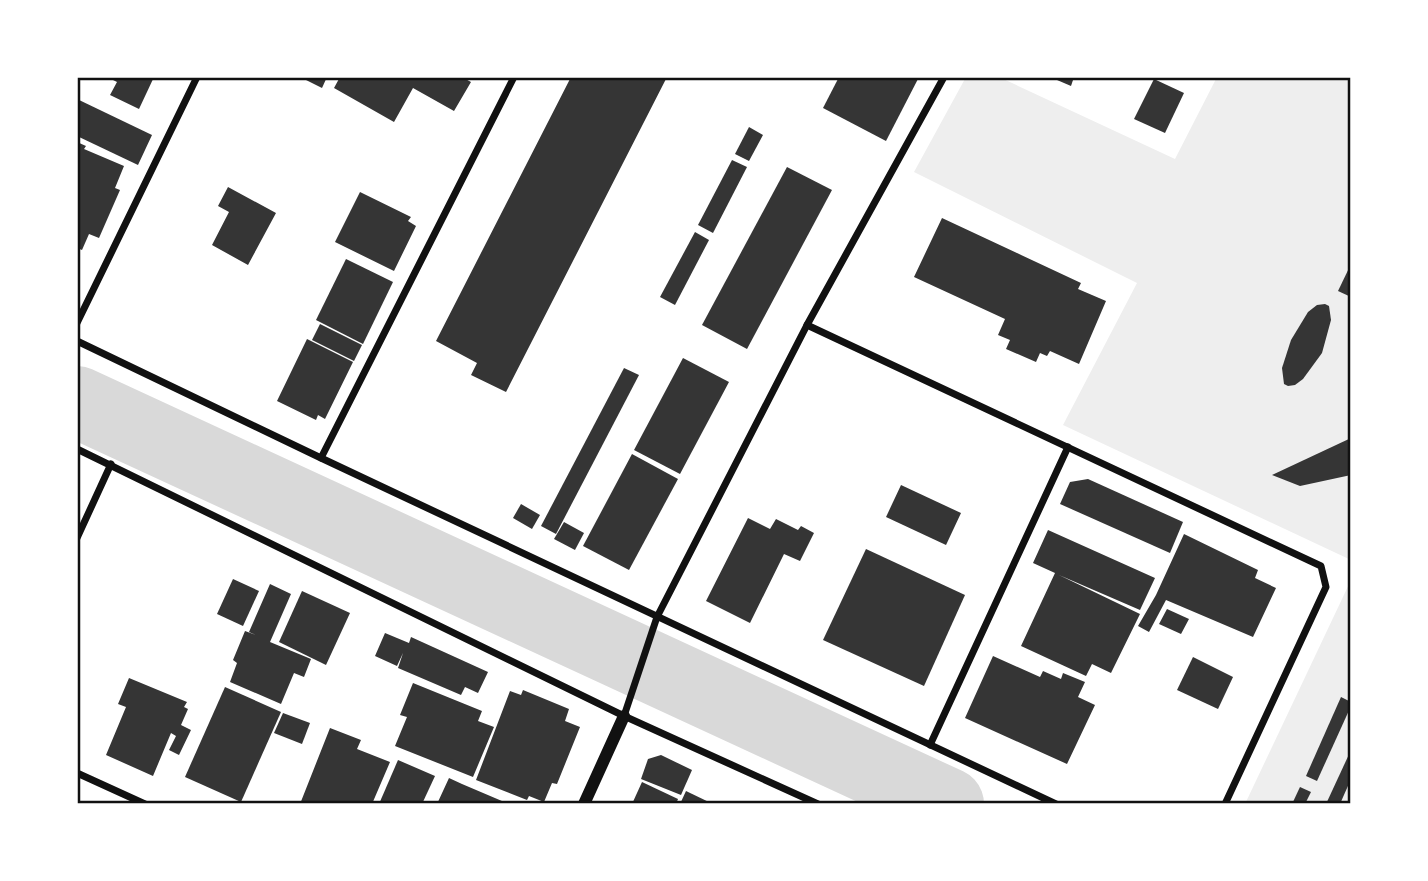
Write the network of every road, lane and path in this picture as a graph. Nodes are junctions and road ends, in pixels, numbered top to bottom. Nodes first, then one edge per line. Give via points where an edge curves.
1 (197, 77) edge
2 (514, 77) edge
3 (944, 77) edge
4 (77, 323) edge
5 (807, 325) junction
6 (77, 341) edge
7 (1068, 447) junction
8 (77, 449) edge
9 (321, 458) junction
10 (111, 464) junction
11 (77, 538) edge
12 (657, 617) junction
13 (624, 716) junction
14 (930, 745) junction
15 (77, 773) edge
16 (145, 804) edge
17 (584, 804) edge
18 (818, 804) edge
19 (1056, 804) edge
20 (1225, 804) edge

1 - 4 street
2 - 9 street
3 - 5 street
5 - 7 street
5 - 12 street
6 - 9 street
7 - 14 street
7 - 20 street via 1321,566 1326,587
8 - 10 street
9 - 12 street
10 - 11 street
10 - 13 street
12 - 13 street
12 - 14 street
13 - 17 street
13 - 18 street
14 - 19 street
15 - 16 street

